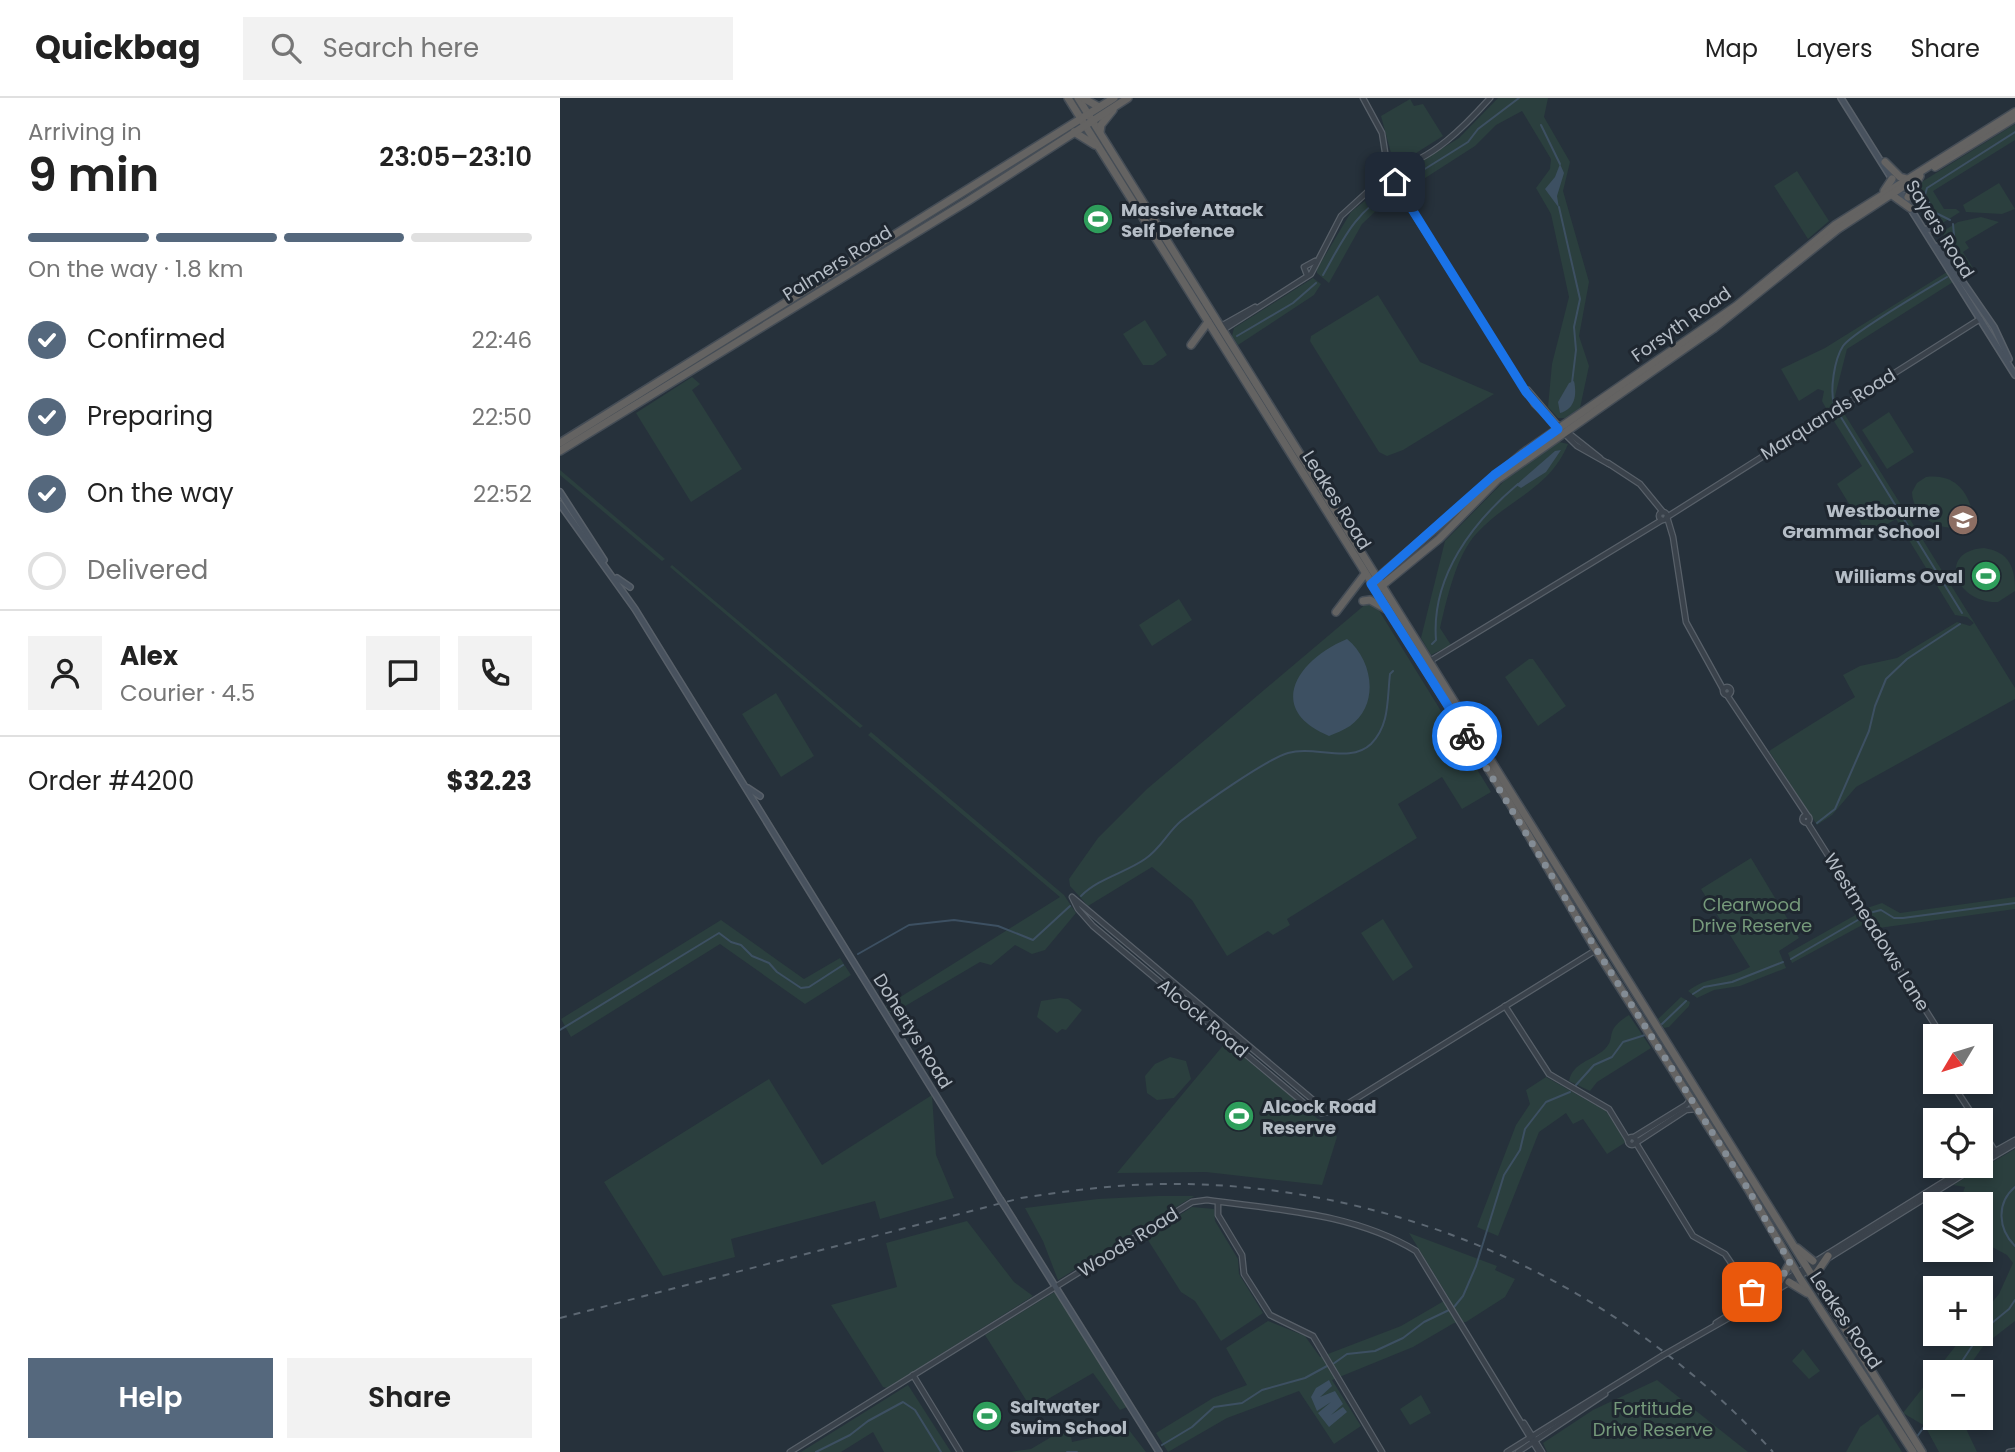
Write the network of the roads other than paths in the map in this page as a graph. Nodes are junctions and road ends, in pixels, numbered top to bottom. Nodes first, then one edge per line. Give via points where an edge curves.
1 (1068, 98) edge
2 (1081, 98) edge
3 (1128, 98) edge
4 (1363, 98) edge
5 (1490, 98) edge
6 (1843, 98) edge
7 (1116, 101) edge
8 (1073, 107) junction
9 (1099, 107) junction
10 (2015, 112) edge
11 (2015, 118) edge
12 (1086, 119) junction
13 (1062, 131) junction
14 (1074, 132) junction
15 (1100, 132) junction
16 (1100, 150) junction
17 (1885, 162) joint
18 (1392, 174) junction
19 (1920, 176) junction
20 (1899, 186) junction
21 (1908, 197) junction
22 (1910, 208) joint
23 (1837, 227) junction
24 (1930, 233) junction
25 (1318, 259) junction
26 (1308, 265) junction
27 (1313, 269) junction
28 (1303, 270) junction
29 (1308, 275) junction
30 (1299, 280) junction
31 (825, 283) junction
32 (1987, 315) junction
33 (1980, 319) junction
34 (1208, 322) junction
35 (1218, 330) junction
36 (1191, 345) dead end
37 (2014, 371) edge
38 (1562, 430) junction
39 (560, 443) edge
40 (560, 452) edge
41 (560, 492) edge
42 (1325, 495) junction
43 (560, 504) edge
44 (1322, 507) junction
45 (1663, 516) junction
46 (1363, 556) junction
47 (606, 564) junction
48 (1389, 569) junction
49 (610, 572) junction
50 (1365, 574) junction
51 (1378, 586) junction
52 (630, 587) dead end
53 (1363, 601) dead end
54 (1387, 609) junction
55 (1336, 612) dead end
56 (1430, 661) junction
57 (724, 754) junction
58 (760, 796) dead end
59 (1074, 899) dead end
60 (1606, 943) junction
61 (1597, 950) junction
62 (1506, 1005) junction
63 (1934, 1024) edge
64 (1673, 1062) junction
65 (1691, 1097) junction
66 (1700, 1111) junction
67 (1633, 1141) junction
68 (2015, 1142) edge
69 (1993, 1148) edge
70 (1996, 1153) junction
71 (1993, 1155) edge
72 (1950, 1178) edge
73 (1952, 1178) edge
74 (1932, 1189) junction
75 (1218, 1202) junction
76 (1791, 1243) junction
77 (1828, 1256) junction
78 (1814, 1261) junction
79 (1790, 1263) junction
80 (1806, 1268) junction
81 (1797, 1274) junction
82 (1813, 1278) junction
83 (1779, 1282) junction
84 (1789, 1282) junction
85 (1057, 1287) junction
86 (1750, 1291) junction
87 (1758, 1296) junction
88 (1810, 1296) junction
89 (1748, 1302) junction
90 (1683, 1344) junction
91 (913, 1375) junction
92 (1533, 1439) junction
93 (1918, 1450) edge
94 (2015, 1451) edge
95 (790, 1452) edge
96 (960, 1452) edge
97 (1159, 1452) edge
98 (1382, 1452) edge
99 (1507, 1452) edge
100 (1518, 1452) edge
101 (1541, 1452) edge
102 (2009, 1452) edge

1 - 8 highway, Leakes Road
2 - 9 highway
2 - 12 highway, Leakes Road
3 - 7 highway, Palmers Road
4 - 18 street via 1379,126
5 - 18 street via 1456,133
6 - 17 main road, Sayers Road
6 - 20 main road, Sayers Road
7 - 9 highway, Palmers Road
7 - 12 highway, Palmers Road
7 - 15 highway
8 - 12 highway, Leakes Road
8 - 13 highway
9 - 12 highway, Palmers Road
10 - 20 highway, Forsyth Road
11 - 19 highway, Forsyth Road
12 - 13 highway, Palmers Road
12 - 14 highway, Palmers Road
12 - 15 highway, Leakes Road
12 - 16 highway, Leakes Road
13 - 31 highway, Palmers Road
14 - 16 highway
14 - 31 highway, Palmers Road
15 - 35 highway, Leakes Road
16 - 34 highway, Leakes Road
17 - 20 highway
18 - 25 street via 1356,199 1341,216
18 - 38 street via 1537,407
19 - 20 highway, Forsyth Road
19 - 21 highway
20 - 21 main road, Sayers Road
20 - 22 highway
20 - 23 highway, Forsyth Road
20 - 23 highway, Forsyth Road
21 - 24 main road, Sayers Road
22 - 24 main road, Sayers Road
23 - 38 highway, Forsyth Road via 1737,309
24 - 32 main road, Sayers Road
24 - 33 main road, Sayers Road
25 - 26 street
25 - 27 street
26 - 27 street
26 - 28 street
27 - 29 street
28 - 29 street
28 - 30 street
29 - 30 street
30 - 35 street
31 - 39 highway, Palmers Road
31 - 40 highway, Palmers Road
32 - 33 main road
32 - 37 main road, Sayers Road
33 - 37 main road, Sayers Road
33 - 45 street, Marquands Road
34 - 35 highway, Leakes Road
34 - 36 highway
35 - 42 highway, Leakes Road
35 - 44 highway, Leakes Road
38 - 45 street, Westmeadows Lane via 1592,456 1640,484
38 - 48 highway, Forsyth Road via 1494,475
38 - 51 highway, Forsyth Road via 1497,480 1439,538
41 - 47 main road, Dohertys Road
42 - 44 highway
42 - 46 highway, Leakes Road
43 - 49 main road, Dohertys Road
44 - 50 highway, Leakes Road
45 - 56 street, Marquands Road
45 - 63 street, Westmeadows Lane via 1670,527 1686,622
46 - 48 highway via 1379,569
46 - 51 highway, Leakes Road
47 - 49 main road, Dohertys Road
47 - 52 main road
48 - 51 highway, Forsyth Road
49 - 57 main road, Dohertys Road
50 - 51 highway, Leakes Road
50 - 55 highway
51 - 54 highway, Leakes Road
51 - 56 highway, Leakes Road
53 - 54 highway
54 - 61 highway, Leakes Road
56 - 60 highway, Leakes Road
57 - 58 main road via 747,787
57 - 85 main road, Dohertys Road, bridge
59 - 62 street, Alcock Road via 1093,926 1311,1109 1328,1114
60 - 61 highway
60 - 64 highway, Leakes Road
61 - 62 street, Alcock Road
61 - 64 highway, Leakes Road
62 - 67 street via 1549,1074 1609,1109
64 - 65 highway, Leakes Road
64 - 76 highway, Leakes Road
65 - 66 highway, Leakes Road
65 - 67 street
66 - 67 street via 1686,1110
66 - 79 highway, Leakes Road
67 - 86 street via 1693,1236 1726,1254
68 - 70 street
69 - 70 street
70 - 71 street
72 - 74 street
73 - 74 street
74 - 77 street
74 - 78 street
75 - 85 street, Woods Road via 1192,1202
75 - 92 street, Woods Road via 1355,1223 1416,1251
75 - 98 street via 1218,1215 1242,1255 1243,1272 1270,1315 1310,1334
76 - 78 highway
76 - 80 highway, Leakes Road
77 - 80 street
77 - 82 highway
78 - 80 street
79 - 81 highway, Leakes Road
79 - 83 highway
80 - 81 street
80 - 82 highway, Leakes Road
81 - 83 street
81 - 84 street
81 - 88 highway, Leakes Road
82 - 93 highway, Leakes Road
83 - 87 street
84 - 88 highway
84 - 90 street
85 - 91 street, Woods Road
85 - 97 main road, Dohertys Road
86 - 87 street
86 - 89 street
87 - 89 street
88 - 93 highway, Leakes Road via 1906,1441
89 - 90 street
90 - 92 street, bridge
91 - 95 street, Woods Road
91 - 96 street
92 - 99 street
92 - 100 street
92 - 101 street, Woods Road
94 - 102 street

